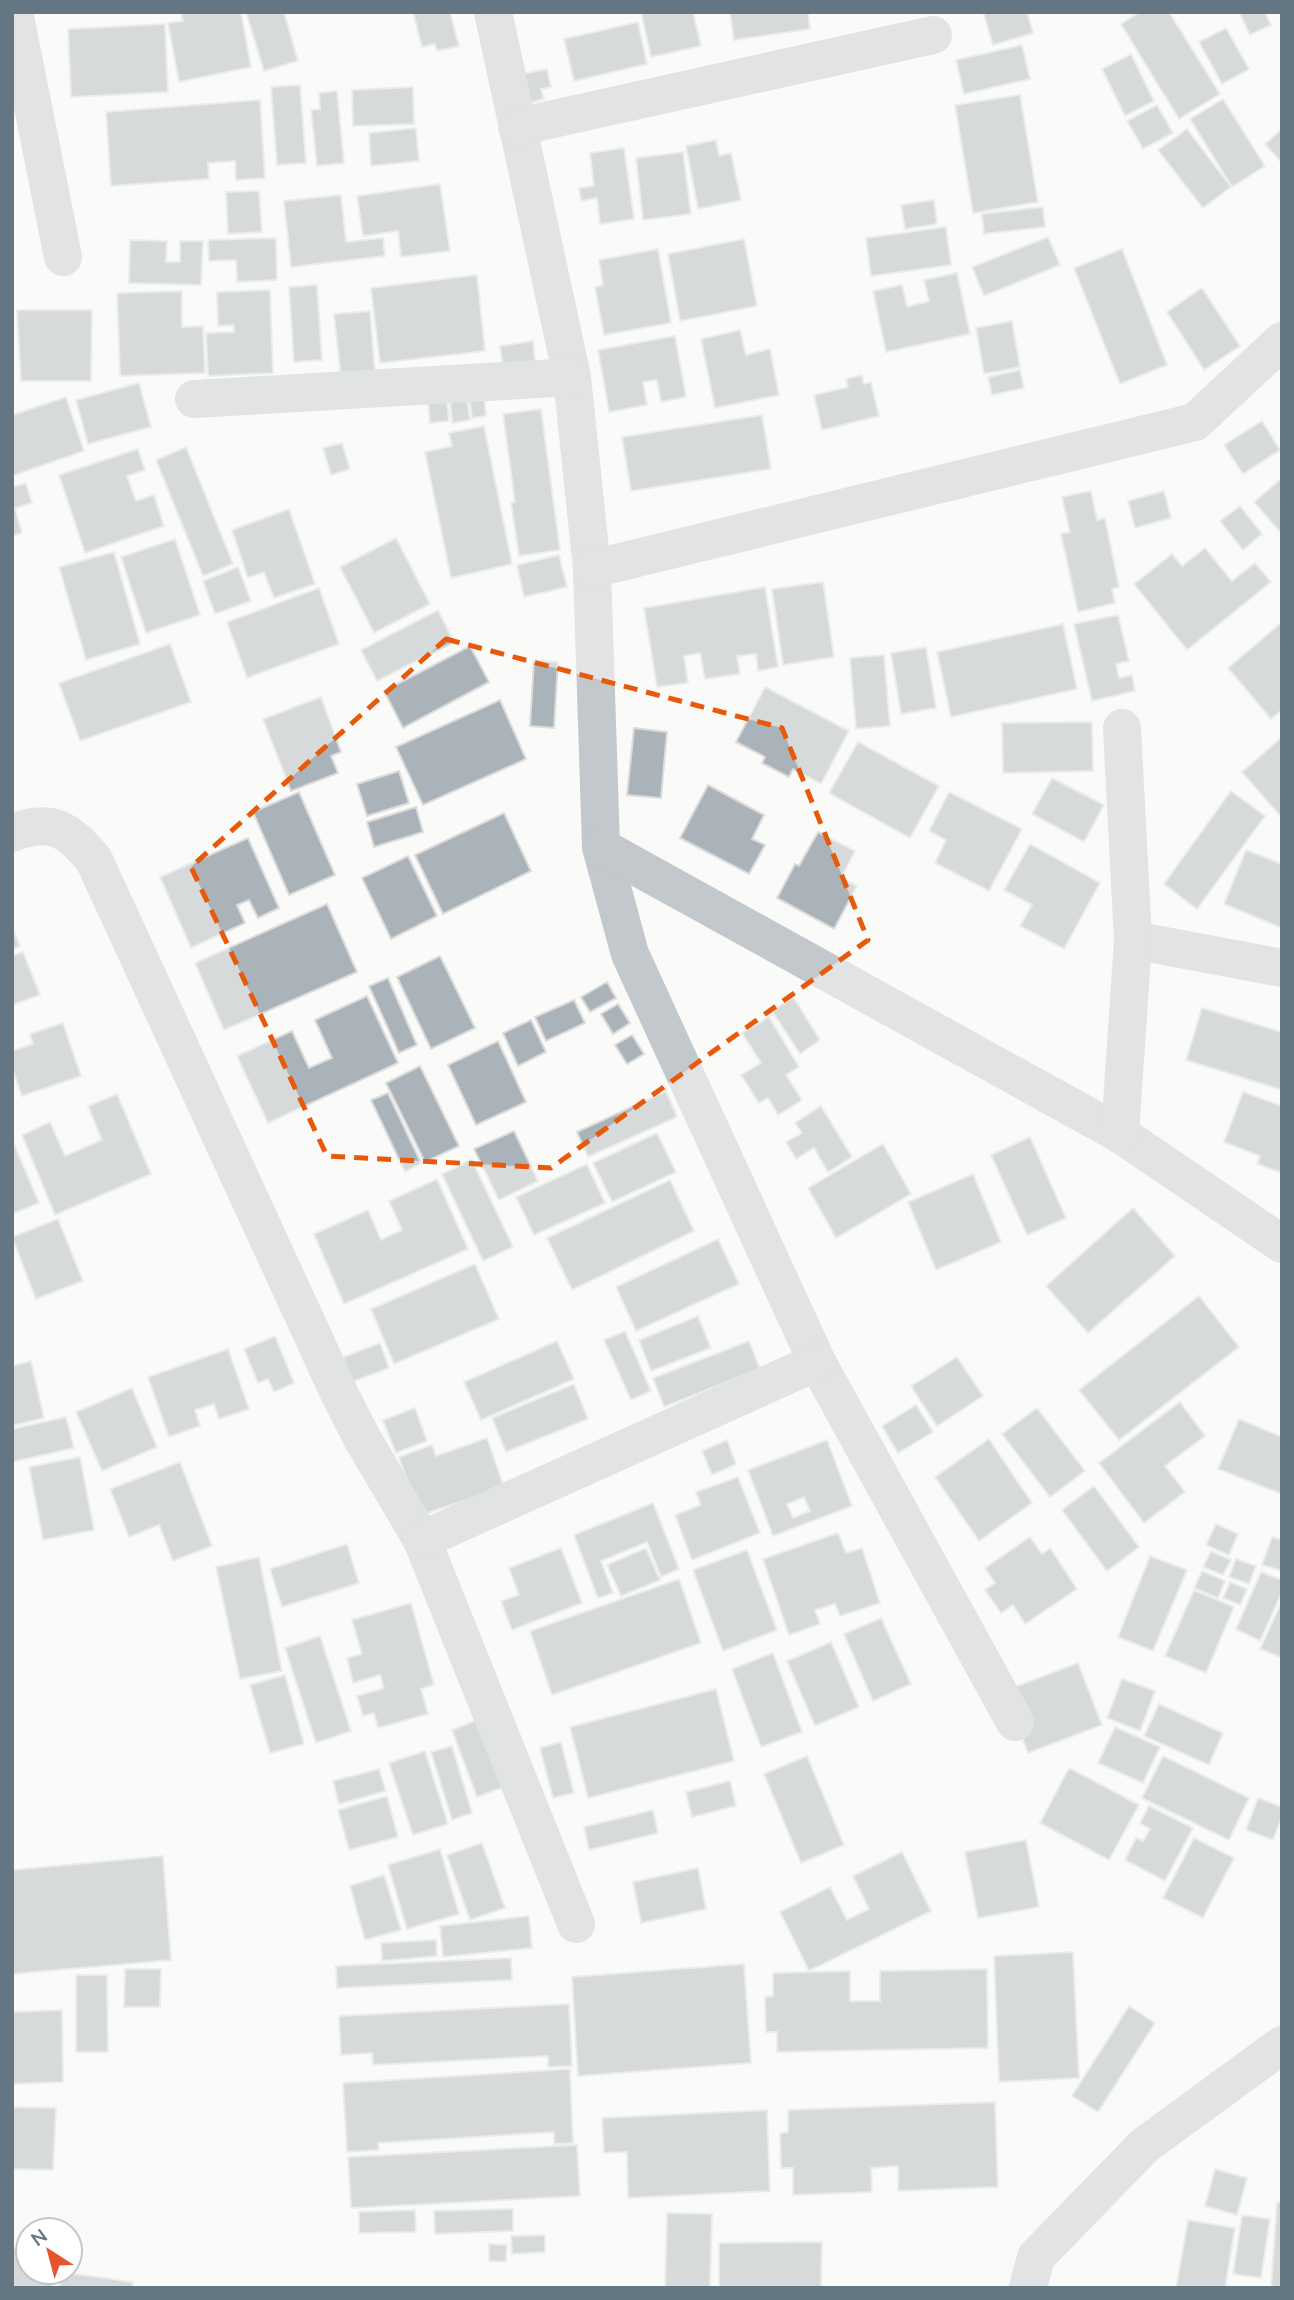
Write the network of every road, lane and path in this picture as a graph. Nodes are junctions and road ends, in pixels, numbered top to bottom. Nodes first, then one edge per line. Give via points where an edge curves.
1 (15, 12) edge
2 (493, 12) edge
3 (933, 35) dead end
4 (517, 127) junction
5 (63, 257) dead end
6 (1282, 341) edge
7 (572, 377) junction
8 (194, 399) dead end
9 (593, 569) junction
10 (1122, 728) dead end
11 (12, 833) edge
12 (601, 847) junction
13 (1133, 940) junction
14 (1282, 968) edge
15 (1120, 1134) junction
16 (1282, 1244) edge
17 (817, 1362) junction
18 (422, 1540) junction
19 (1015, 1722) dead end
20 (576, 1924) dead end
21 (1282, 2045) edge
22 (1028, 2288) edge

1 - 5 street
2 - 4 street
3 - 4 street
4 - 7 street
6 - 9 street via 1195,422
7 - 8 street
7 - 9 street
9 - 12 street
10 - 13 street
11 - 18 street via 55,826 76,838 94,860 339,1393
12 - 15 street
12 - 17 street via 630,954
13 - 14 street
13 - 15 street
15 - 16 street
17 - 18 street
17 - 19 street
18 - 20 street
21 - 22 street via 1145,2145 1036,2257

